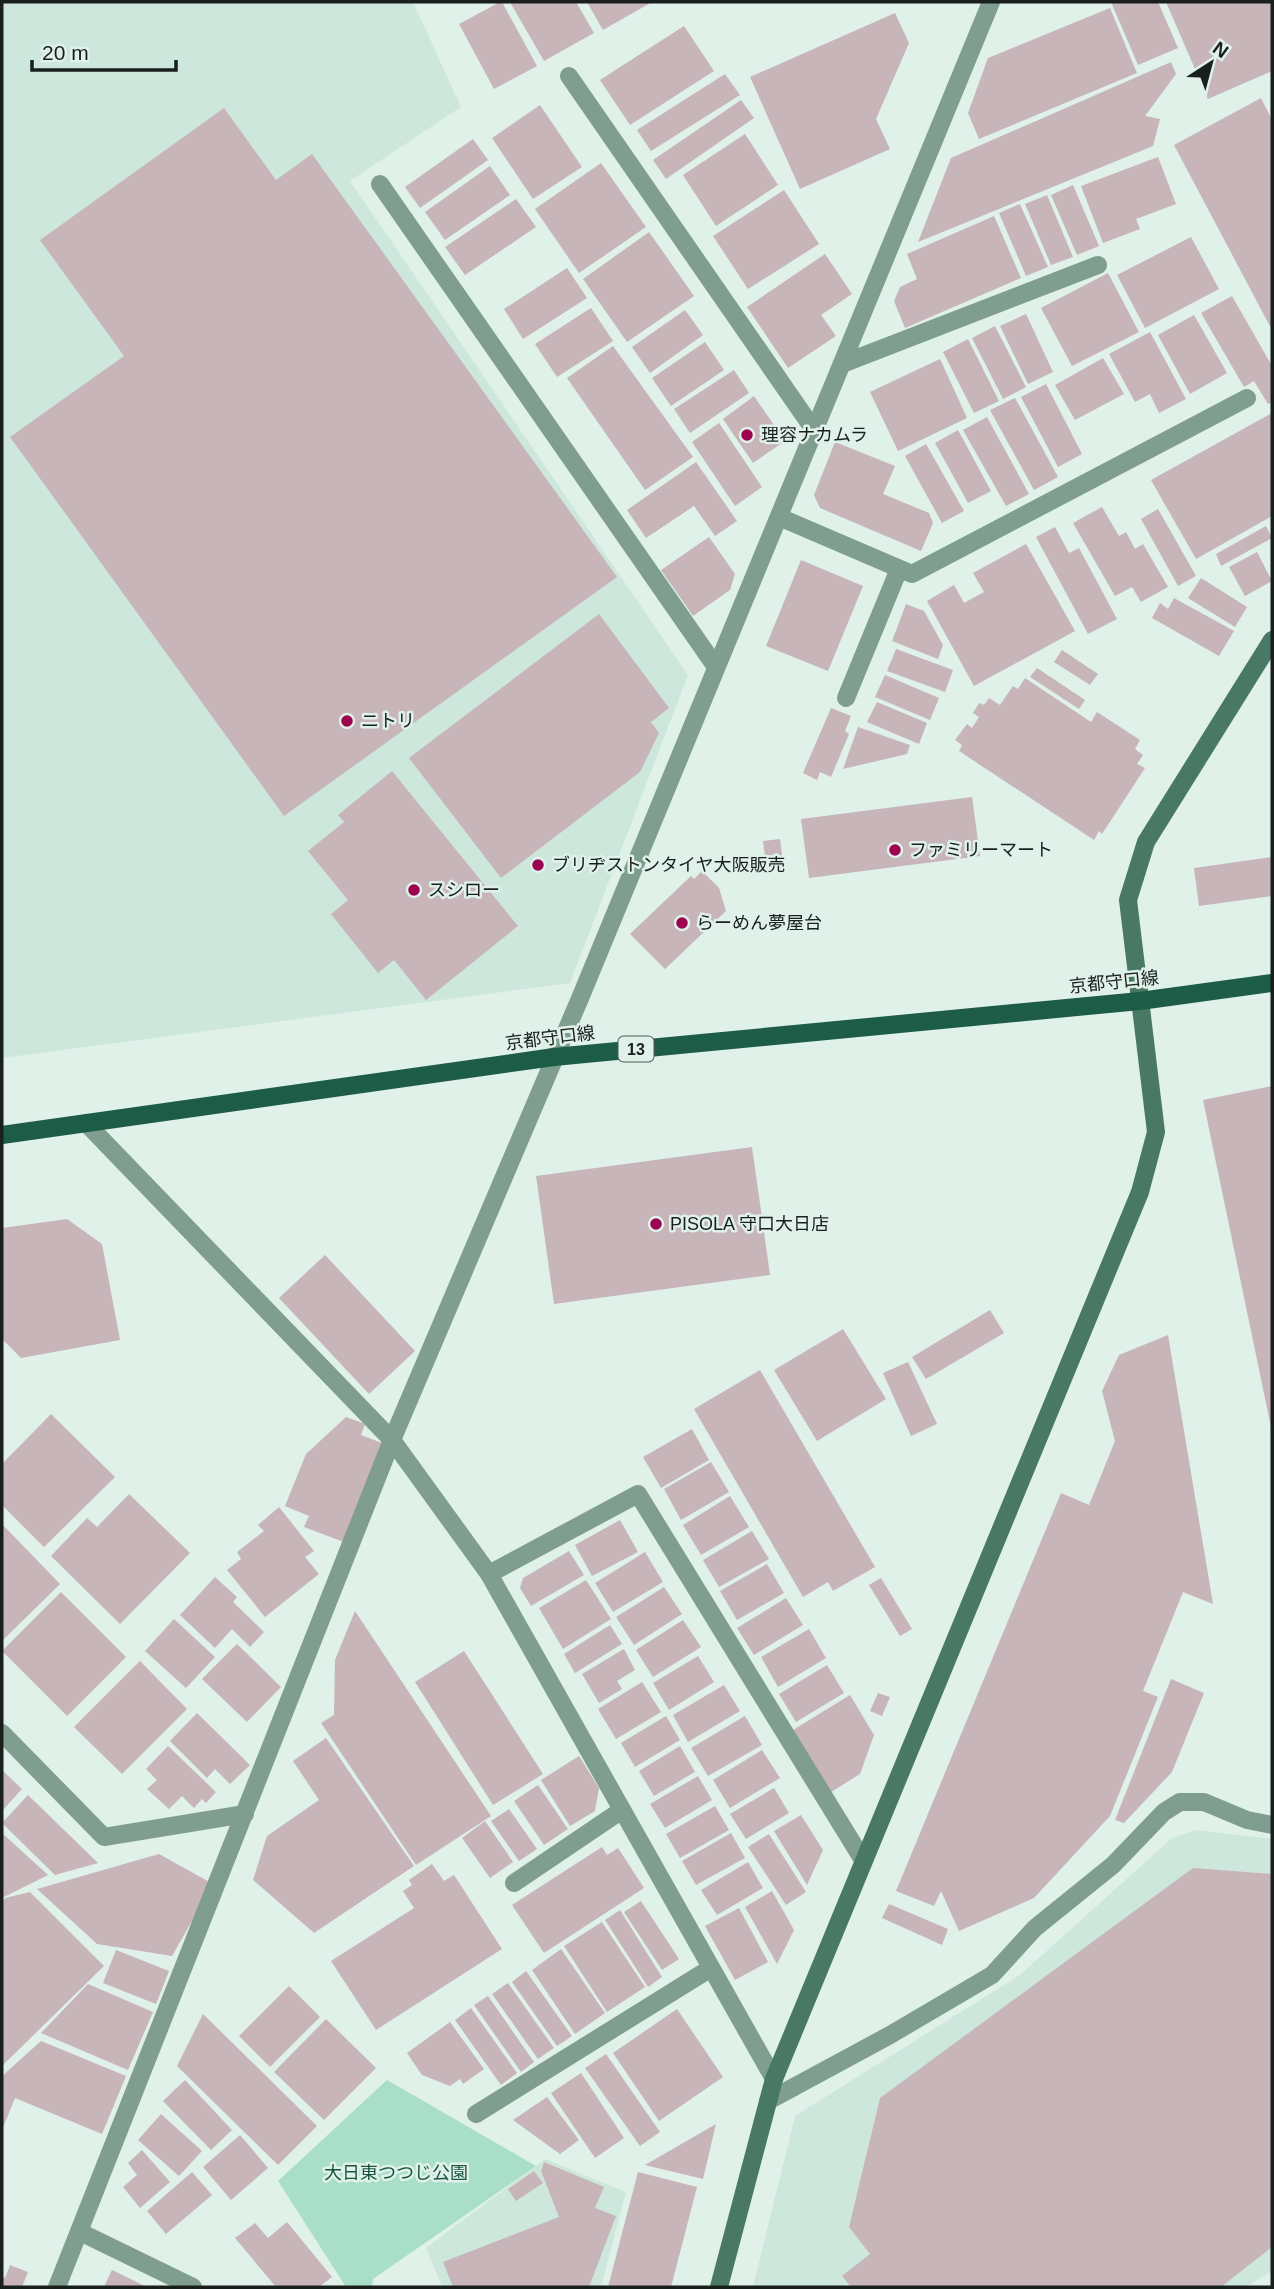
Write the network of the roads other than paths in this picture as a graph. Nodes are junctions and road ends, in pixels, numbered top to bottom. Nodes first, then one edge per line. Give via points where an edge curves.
1 (992, 2) edge
2 (569, 76) dead end
3 (380, 184) dead end
4 (1098, 265) dead end
5 (842, 364) junction
6 (1247, 398) dead end
7 (814, 430) junction
8 (779, 517) junction
9 (899, 569) junction
10 (1272, 640) edge
11 (716, 667) junction
12 (846, 698) dead end
13 (1272, 983) edge
14 (1140, 1001) junction
15 (554, 1057) junction
16 (86, 1124) junction
17 (2, 1135) edge
18 (392, 1440) junction
19 (489, 1574) junction
20 (2, 1733) edge
21 (622, 1810) junction
22 (245, 1814) junction
23 (1272, 1825) edge
24 (863, 1860) junction
25 (514, 1884) dead end
26 (711, 1968) junction
27 (774, 2079) junction
28 (768, 2101) junction
29 (476, 2114) dead end
30 (80, 2232) junction
31 (57, 2287) edge
32 (193, 2287) edge
33 (719, 2287) edge

1 - 5 street
2 - 7 street
3 - 11 street
4 - 5 street
5 - 7 street
6 - 9 street via 912,575
7 - 8 street
8 - 9 street
8 - 11 street
9 - 12 street
10 - 14 street via 1146,842 1128,900
11 - 15 street
13 - 14 main road, 京都守口線 / 13
14 - 15 main road, 京都守口線 / 13
14 - 24 street via 1156,1132 1140,1192
15 - 16 main road, 京都守口線 / 13
15 - 18 street
16 - 17 main road, 京都守口線 / 13
16 - 18 street
18 - 19 street
18 - 22 street
19 - 21 street
19 - 24 street via 638,1494
20 - 22 street via 104,1837
21 - 25 street
21 - 26 street
22 - 30 street
23 - 28 street via 1204,1802 1180,1802 1164,1812 1113,1865 1035,1928 992,1975
24 - 27 street
26 - 27 street
26 - 29 street
27 - 28 street
28 - 33 street
30 - 31 street
30 - 32 street

